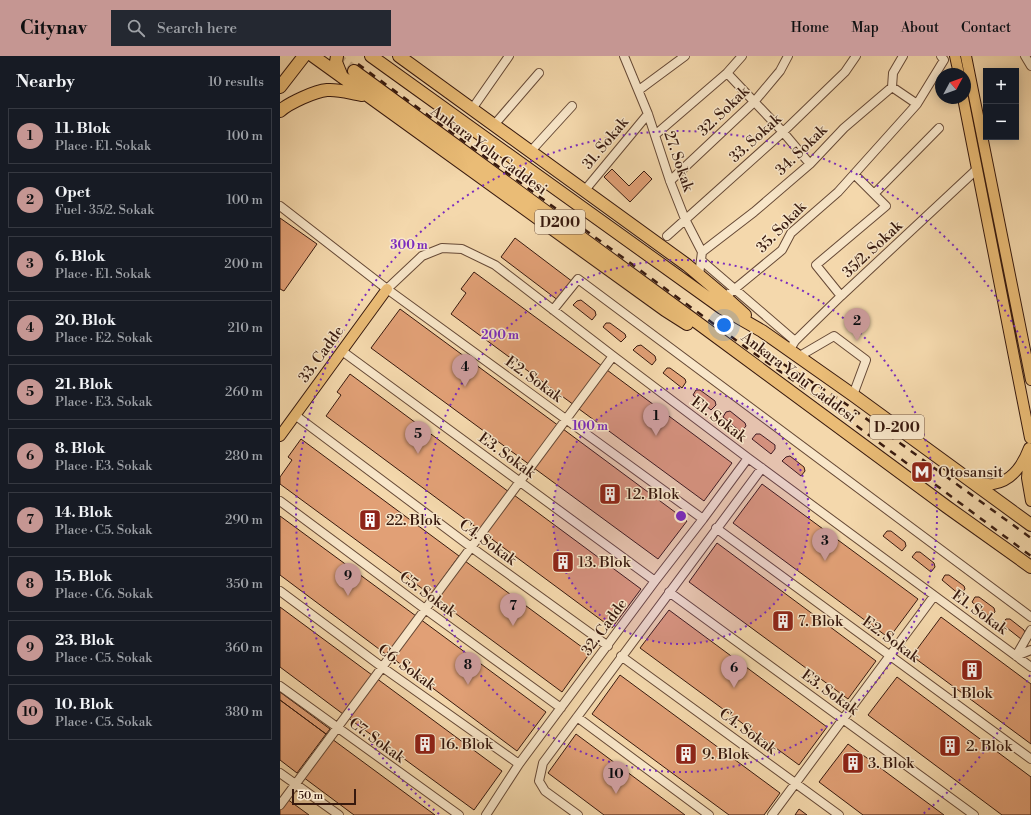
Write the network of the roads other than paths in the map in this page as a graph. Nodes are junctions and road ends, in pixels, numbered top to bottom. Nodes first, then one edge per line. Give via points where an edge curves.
1 (304, 56) edge
2 (313, 56) edge
3 (323, 56) edge
4 (337, 56) edge
5 (371, 56) edge
6 (399, 56) edge
7 (410, 56) edge
8 (509, 56) edge
9 (624, 56) edge
10 (685, 56) edge
11 (742, 56) edge
12 (788, 56) edge
13 (856, 56) edge
14 (903, 56) edge
15 (941, 56) edge
16 (955, 56) edge
17 (966, 56) edge
18 (1025, 56) edge
19 (1031, 66) edge
20 (958, 68) edge
21 (354, 71) tunnel mouth
22 (539, 73) dead end
23 (727, 73) junction
24 (427, 76) junction
25 (342, 78) junction
26 (280, 87) edge
27 (892, 87) junction
28 (639, 90) junction
29 (367, 96) junction
30 (754, 102) junction
31 (918, 104) junction
32 (964, 104) edge
33 (572, 106) dead end
34 (472, 109) junction
35 (280, 111) edge
36 (648, 114) junction
37 (494, 124) junction
38 (938, 128) dead end
39 (783, 132) junction
40 (656, 135) junction
41 (531, 151) junction
42 (810, 164) junction
43 (976, 170) junction
44 (854, 174) junction
45 (670, 181) junction
46 (584, 190) junction
47 (874, 194) junction
48 (280, 206) edge
49 (685, 219) junction
50 (667, 236) dead end
51 (702, 252) junction
52 (702, 261) junction
53 (699, 275) junction
54 (387, 289) junction
55 (730, 293) junction
56 (841, 296) junction
57 (553, 310) junction
58 (762, 331) junction
59 (794, 350) junction
60 (342, 351) junction
61 (613, 356) junction
62 (766, 373) junction
63 (1031, 380) edge
64 (853, 395) junction
65 (295, 415) junction
66 (566, 419) junction
67 (281, 431) edge
68 (1030, 442) edge
69 (748, 458) junction
70 (762, 468) junction
71 (970, 481) junction
72 (520, 482) junction
73 (280, 501) edge
74 (1031, 501) edge
75 (703, 519) junction
76 (1031, 525) edge
77 (716, 528) junction
78 (471, 547) junction
79 (1031, 567) edge
80 (655, 581) junction
81 (280, 591) edge
82 (670, 592) junction
83 (934, 596) junction
84 (425, 609) junction
85 (1031, 617) edge
86 (1031, 630) edge
87 (608, 646) junction
88 (1031, 650) edge
89 (621, 656) junction
90 (890, 656) junction
91 (1016, 656) junction
92 (382, 667) junction
93 (1031, 667) edge
94 (280, 686) edge
95 (561, 708) junction
96 (577, 717) junction
97 (843, 719) junction
98 (337, 728) junction
99 (1031, 759) edge
100 (519, 764) junction
101 (280, 773) edge
102 (796, 783) junction
103 (296, 784) junction
104 (280, 805) edge
105 (338, 815) edge
106 (459, 815) edge
107 (486, 815) edge
108 (578, 815) edge
109 (709, 815) edge
110 (772, 815) edge
111 (839, 815) edge
112 (974, 815) edge

1 - 26 highway
2 - 25 highway
3 - 25 highway
4 - 25 highway via 336,62
5 - 58 highway, Ankara Yolu Caddesi / D200 via 722,308
6 - 24 highway
7 - 24 highway
8 - 34 street
9 - 28 street, 27. Sokak
10 - 28 street
11 - 23 street
12 - 30 street, 32. Sokak via 780,71
13 - 39 street, 33. Sokak via 846,72
14 - 27 street via 893,73
15 - 31 street, 35. Sokak via 944,60
16 - 20 main road
17 - 63 main road
18 - 19 street
21 - 62 highway, Ankara Yolu Caddesi / D200
22 - 37 street
23 - 30 street
23 - 40 street
24 - 34 highway
25 - 29 highway
27 - 31 street
27 - 42 street, 34. Sokak via 844,128
28 - 36 street, 27. Sokak
29 - 35 highway via 326,90 286,106
29 - 62 highway via 665,310
30 - 39 street
30 - 45 street, 32. Sokak
31 - 44 street, 35. Sokak
32 - 43 main road
33 - 41 street
34 - 37 highway
36 - 40 street, 27. Sokak
36 - 46 street, 31. Sokak
37 - 41 highway
38 - 47 street
39 - 42 street
39 - 49 street, 33. Sokak
40 - 45 street, 27. Sokak
41 - 46 highway
42 - 51 street, 34. Sokak
43 - 56 street, 35/2. Sokak
43 - 68 main road
44 - 47 street
44 - 55 street, 35. Sokak via 838,192 791,233 782,250
45 - 49 street, 27. Sokak
46 - 53 highway
47 - 56 street via 886,206 816,265
48 - 54 street, E2. Sokak
49 - 50 street, 33. Sokak
49 - 51 street, 27. Sokak
51 - 52 street, 27. Sokak
52 - 53 street, 27. Sokak
52 - 55 street
53 - 55 highway
54 - 57 street, E1. Sokak via 422,256 442,248 462,249 495,265
54 - 60 main road, 33. Cadde
54 - 66 street, E2. Sokak
55 - 58 highway
55 - 59 street
56 - 59 street, 35/2. Sokak
57 - 61 street, E1. Sokak
57 - 85 street via 578,279
58 - 59 highway, Ankara Yolu Caddesi / D-200
59 - 64 highway, Ankara Yolu Caddesi / D-200
59 - 64 street via 834,336 866,360
60 - 65 main road, 33. Cadde
60 - 72 street, E3. Sokak
61 - 66 street
61 - 69 street, E1. Sokak
62 - 79 highway, Ankara Yolu Caddesi / D-200
64 - 71 highway, Ankara Yolu Caddesi / D-200
65 - 67 main road, 33. Cadde
65 - 78 street, C4. Sokak
66 - 72 street
66 - 75 street, E2. Sokak
68 - 71 main road via 1018,470 1006,479 992,484
68 - 74 main road via 1027,478
69 - 70 street, E1. Sokak
69 - 75 street, 32. Cadde
70 - 77 street, 32. Cadde
70 - 83 street, E1. Sokak
71 - 76 highway, Ankara Yolu Caddesi / D-200
72 - 78 street
72 - 80 street, E3. Sokak
73 - 84 street, C5. Sokak
75 - 80 street, 32. Cadde
77 - 82 street, 32. Cadde
77 - 90 street, E2. Sokak
78 - 84 street
78 - 87 street, C4. Sokak
80 - 87 street, 32. Cadde
81 - 92 street, C6. Sokak
82 - 89 street, 32. Cadde
82 - 97 street, E3. Sokak
83 - 90 street
83 - 91 street, E1. Sokak
84 - 92 street
84 - 95 street, C5. Sokak
86 - 91 street
87 - 95 street, 32. Cadde
88 - 91 street
89 - 96 street, 32. Cadde
89 - 102 street, C4. Sokak
90 - 97 street
90 - 99 street, E2. Sokak
91 - 93 street, E1. Sokak
92 - 98 street
92 - 100 street, C6. Sokak
94 - 98 street, C7. Sokak
95 - 100 street, 32. Cadde
96 - 108 street, 32. Cadde via 543,763 539,781 545,791
96 - 109 street
97 - 102 street
97 - 112 street, E3. Sokak
98 - 103 street
98 - 106 street, C7. Sokak
100 - 107 street, 32. Cadde
101 - 103 street
102 - 110 street
102 - 111 street, C4. Sokak
103 - 104 street
103 - 105 street

